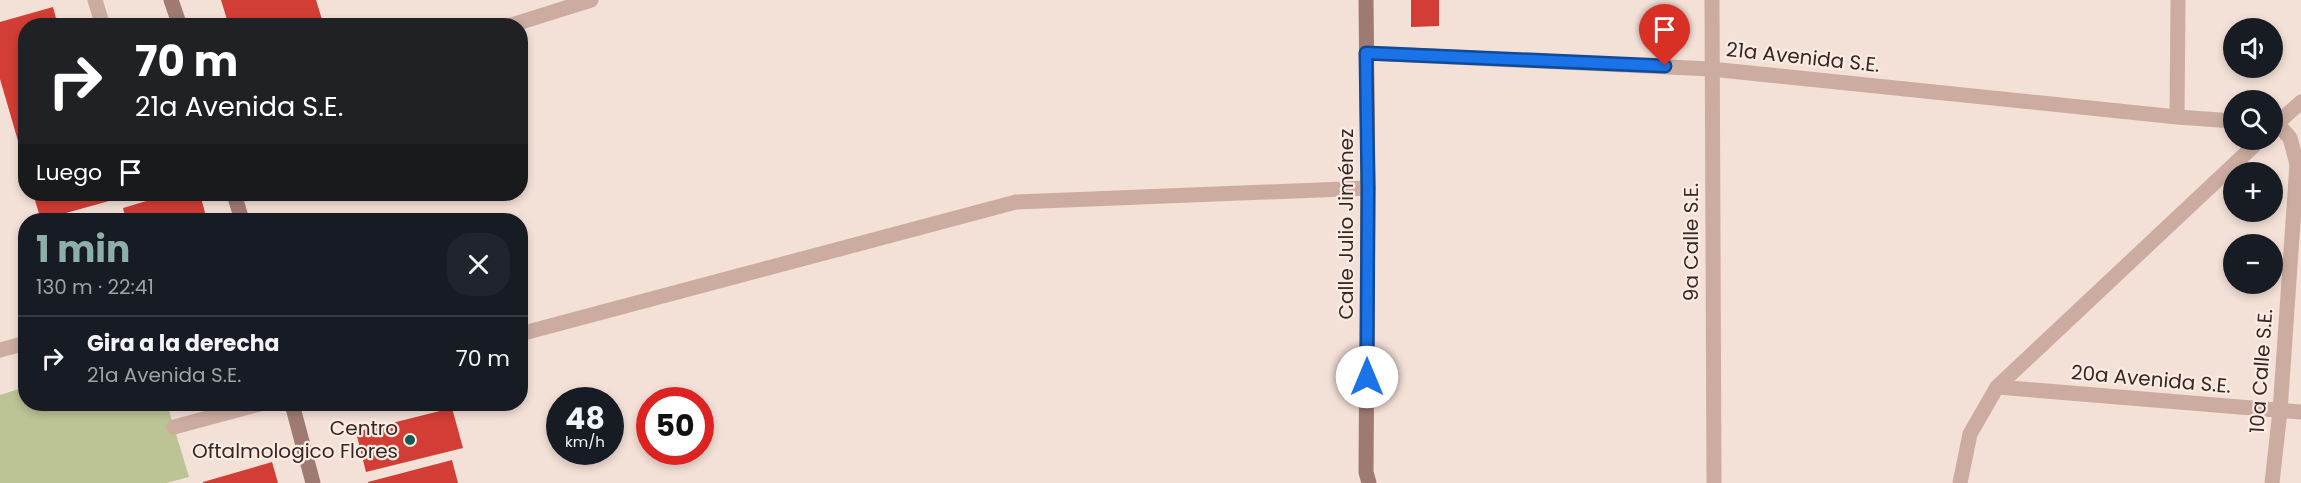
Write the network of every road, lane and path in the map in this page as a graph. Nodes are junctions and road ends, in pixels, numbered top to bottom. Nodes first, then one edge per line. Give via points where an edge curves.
1 (95, 0) edge
2 (171, 0) edge
3 (591, 0) edge
4 (1366, 0) edge
5 (1712, 0) edge
6 (2178, 0) edge
7 (101, 18) edge
8 (177, 18) edge
9 (528, 20) edge
10 (1366, 53) junction
11 (1711, 69) junction
12 (2301, 102) edge
13 (2177, 117) junction
14 (2283, 117) edge
15 (2223, 120) edge
16 (2283, 132) edge
17 (2249, 150) edge
18 (1368, 188) junction
19 (528, 332) edge
20 (18, 345) edge
21 (0, 350) edge
22 (1997, 387) junction
23 (235, 411) edge
24 (294, 411) edge
25 (2280, 411) junction
26 (2301, 412) edge
27 (174, 428) dead end
28 (313, 483) edge
29 (1369, 483) edge
30 (1714, 483) edge
31 (1960, 483) edge
32 (2272, 483) edge

1 - 7 street
2 - 8 main road
3 - 9 street
4 - 10 main road, Calle Julio Jiménez
5 - 11 street, 9a Calle S.E.
6 - 13 street
10 - 11 street, 21a Avenida S.E.
10 - 18 main road, Calle Julio Jiménez
11 - 13 street, 21a Avenida S.E.
11 - 30 street, 9a Calle S.E.
12 - 14 street
13 - 15 street, 21a Avenida S.E.
16 - 25 street, 10a Calle S.E. via 2290,138 2297,164
17 - 22 street
18 - 19 street via 1016,202
18 - 29 main road, Calle Julio Jiménez
20 - 21 street
22 - 25 street, 20a Avenida S.E.
22 - 31 street via 1970,434
23 - 27 street
24 - 28 main road
25 - 26 street, 20a Avenida S.E.
25 - 32 street, 10a Calle S.E.

